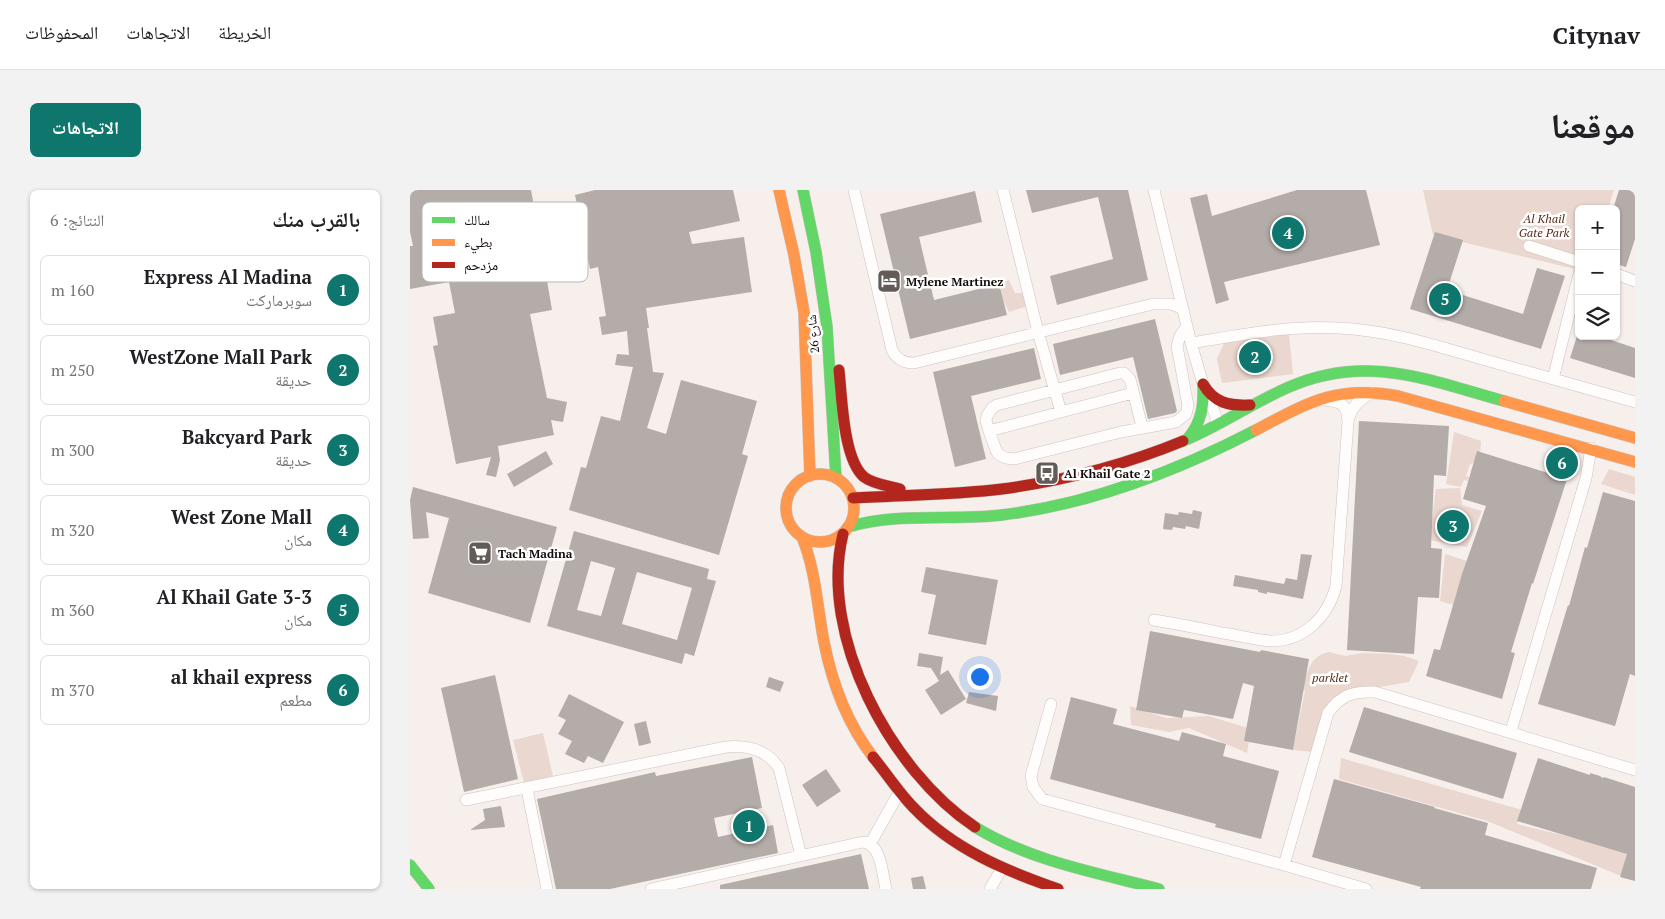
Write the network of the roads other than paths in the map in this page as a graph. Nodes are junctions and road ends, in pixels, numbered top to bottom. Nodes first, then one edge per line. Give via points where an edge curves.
1 (779, 190) edge
2 (803, 190) edge
3 (854, 190) edge
4 (1003, 190) edge
5 (1154, 190) edge
6 (1529, 246) dead end
7 (1575, 261) edge
8 (1620, 275) edge
9 (1635, 281) edge
10 (1575, 290) edge
11 (1183, 309) junction
12 (1187, 326) junction
13 (827, 327) junction
14 (1038, 332) junction
15 (1191, 343) junction
16 (1553, 379) junction
17 (1203, 384) junction
18 (1054, 390) junction
19 (1374, 392) junction
20 (1133, 393) junction
21 (1318, 400) junction
22 (1635, 402) edge
23 (1255, 404) junction
24 (1061, 412) junction
25 (1348, 422) junction
26 (1217, 425) junction
27 (1142, 427) junction
28 (989, 431) junction
29 (1188, 438) junction
30 (1635, 438) edge
31 (1635, 443) edge
32 (1590, 448) junction
33 (1206, 455) junction
34 (1609, 455) junction
35 (1635, 462) edge
36 (810, 476) junction
37 (836, 478) junction
38 (1586, 478) junction
39 (924, 494) junction
40 (853, 498) junction
41 (846, 530) junction
42 (802, 537) junction
43 (1154, 620) dead end
44 (1051, 704) dead end
45 (1510, 731) junction
46 (1635, 770) edge
47 (527, 789) junction
48 (900, 791) junction
49 (466, 800) dead end
50 (870, 844) junction
51 (801, 856) junction
52 (410, 865) edge
53 (1284, 865) junction
54 (1002, 868) junction
55 (1030, 884) edge
56 (428, 889) edge
57 (547, 889) edge
58 (651, 889) edge
59 (886, 889) edge
60 (990, 889) edge
61 (1058, 889) edge
62 (1159, 889) edge
63 (1366, 889) edge

1 - 36 main road, شارع 26 via 804,312
2 - 13 main road, شارع 26
3 - 14 street via 892,350 899,359 914,363
4 - 14 street
5 - 11 street
6 - 7 street
8 - 9 street
10 - 16 street
11 - 12 street
11 - 14 street via 1171,304 1153,304
12 - 15 street
12 - 27 street via 1177,346 1188,402 1186,414 1176,422
13 - 37 main road, شارع 26
13 - 39 main road via 837,360 854,466 864,477 878,484
14 - 18 street
15 - 16 street via 1281,329 1358,329 1416,340
15 - 17 street
16 - 22 street
17 - 23 main road via 1213,398 1224,404
17 - 26 street
17 - 29 main road via 1202,416
18 - 20 street via 1120,372 1130,379
18 - 24 street
18 - 28 street via 992,408 986,421
19 - 21 main road via 1348,393
19 - 25 street via 1355,406
19 - 32 main road
20 - 24 street
20 - 27 street
21 - 25 street via 1341,403
21 - 33 main road
23 - 26 main road
23 - 30 main road via 1315,377 1348,371 1382,371 1426,378
24 - 28 street
25 - 43 street via 1336,586 1330,604 1316,623 1298,635 1272,641
26 - 29 main road
26 - 33 main road via 1216,442
27 - 28 street via 1014,459 998,454
29 - 39 main road via 1136,458 1047,481 976,492
31 - 32 main road via 1609,438
32 - 34 main road
32 - 38 street
33 - 41 main road via 1150,479 1012,514 877,520
34 - 35 main road
34 - 38 street
36 - 37 main road via 823,474
36 - 42 main road via 792,489 786,510 788,520
37 - 40 main road
38 - 45 street
39 - 40 main road
40 - 41 main road via 852,520
41 - 42 main road via 827,542
41 - 62 main road via 838,550 837,582 852,656 880,724 915,772 958,815 992,837 1055,860
42 - 48 main road via 812,565 827,657 843,706 859,737
44 - 53 street via 1031,776 1035,791 1042,798
45 - 46 street
45 - 53 street via 1375,692 1353,692 1343,697 1334,704 1326,719
47 - 49 street
47 - 51 street via 726,747 750,748 770,757 779,768
47 - 57 street
48 - 50 street
48 - 54 main road via 942,833
50 - 51 street via 863,842
50 - 59 street via 878,852
51 - 58 street
52 - 56 main road
53 - 63 street
54 - 55 main road
54 - 60 street
55 - 61 main road

